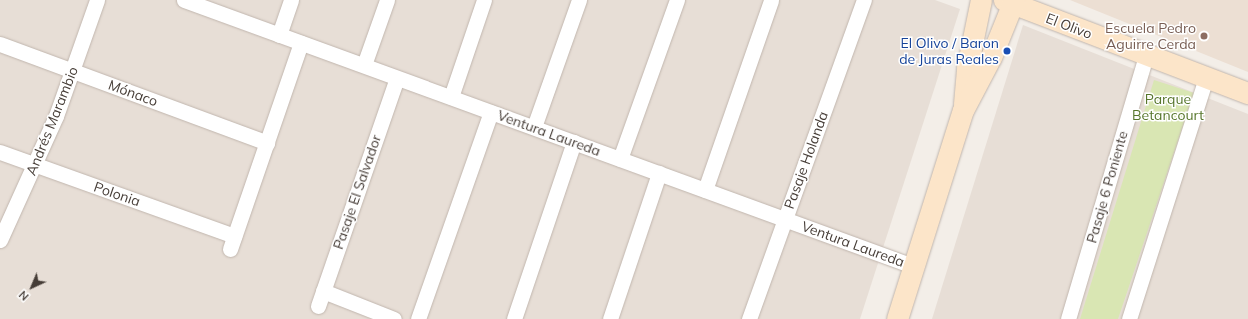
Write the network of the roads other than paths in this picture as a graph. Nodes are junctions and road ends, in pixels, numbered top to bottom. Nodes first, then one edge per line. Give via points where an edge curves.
1 (97, 0) edge
2 (184, 0) edge
3 (291, 0) edge
4 (387, 0) edge
5 (484, 0) edge
6 (579, 0) edge
7 (678, 0) edge
8 (771, 0) edge
9 (864, 0) edge
10 (981, 0) edge
11 (1010, 2) edge
12 (279, 35) junction
13 (301, 43) junction
14 (0, 44) edge
15 (1146, 55) junction
16 (364, 65) junction
17 (73, 71) junction
18 (1206, 77) junction
19 (397, 78) junction
20 (1248, 93) edge
21 (451, 97) junction
22 (963, 110) junction
23 (491, 112) junction
24 (534, 128) junction
25 (266, 142) junction
26 (574, 142) junction
27 (0, 152) edge
28 (620, 159) junction
29 (35, 165) junction
30 (659, 173) junction
31 (705, 190) junction
32 (785, 219) junction
33 (0, 240) edge
34 (913, 266) junction
35 (323, 291) junction
36 (318, 306) dead end
37 (376, 316) edge
38 (394, 319) edge
39 (418, 319) edge
40 (514, 319) edge
41 (610, 319) edge
42 (749, 319) edge
43 (897, 319) edge
44 (1068, 319) edge
45 (1129, 319) edge

1 - 17 street, Andrés Marambio
2 - 12 street, Ventura Laureda
3 - 12 street
4 - 16 street
5 - 21 street
6 - 24 street
7 - 28 street
8 - 31 street
9 - 32 street, Pasaje Holanda
10 - 22 street via 966,68
11 - 15 street, El Olivo
11 - 22 street via 991,57
12 - 13 street, Ventura Laureda
13 - 16 street, Ventura Laureda
13 - 25 street
14 - 17 street, Mónaco
15 - 18 street, El Olivo
15 - 44 street, Pasaje 6 Poniente
16 - 19 street, Ventura Laureda
17 - 25 street, Mónaco
17 - 29 street, Andrés Marambio
18 - 20 street, El Olivo
18 - 45 street
19 - 21 street, Ventura Laureda
19 - 35 street, Pasaje El Salvador
21 - 23 street, Ventura Laureda
22 - 34 street
23 - 24 street, Ventura Laureda
23 - 39 street
24 - 26 street, Ventura Laureda
25 - 29 street, Polonia via 232,242
26 - 28 street, Ventura Laureda
26 - 40 street
27 - 29 street, Polonia
28 - 30 street, Ventura Laureda
29 - 33 street, Andrés Marambio
30 - 31 street, Ventura Laureda
30 - 41 street
31 - 32 street, Ventura Laureda
32 - 34 street, Ventura Laureda
32 - 42 street, Pasaje Holanda
34 - 43 street
35 - 36 street, Pasaje El Salvador
35 - 37 street
37 - 38 street

